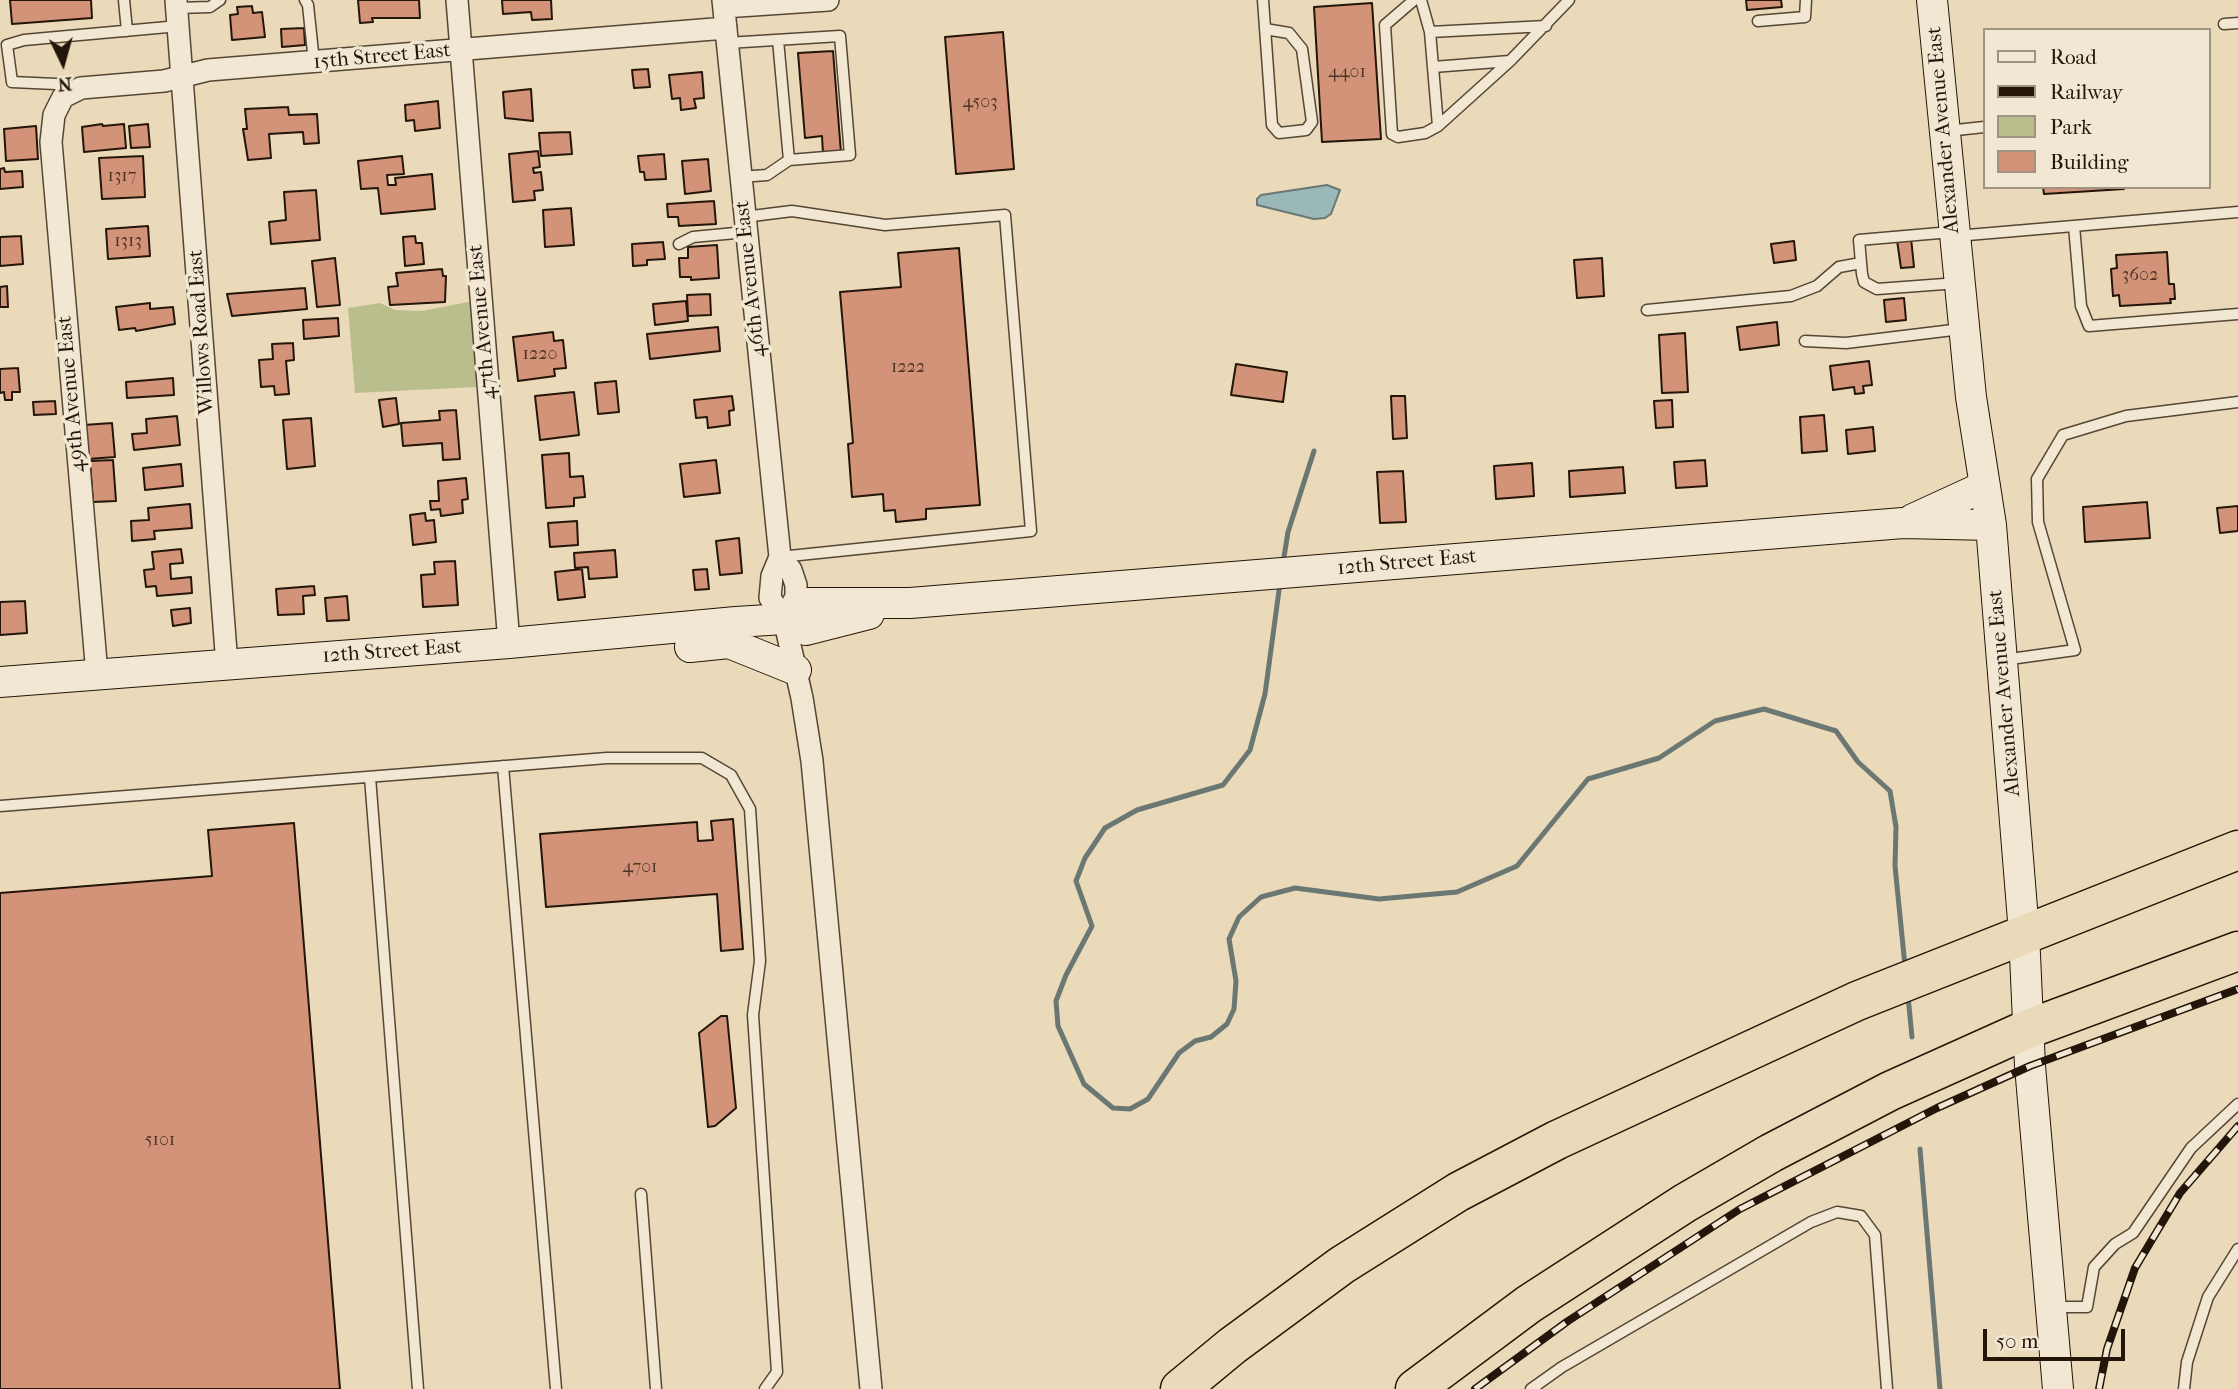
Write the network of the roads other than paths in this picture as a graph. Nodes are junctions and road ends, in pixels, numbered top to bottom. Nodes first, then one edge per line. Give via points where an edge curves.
1 (124, 0) edge
2 (220, 0) edge
3 (305, 0) edge
4 (457, 0) edge
5 (820, 0) edge
6 (828, 0) edge
7 (1263, 0) edge
8 (1569, 0) edge
9 (1806, 0) edge
10 (1932, 0) edge
11 (1423, 1) edge
12 (177, 11) edge
13 (725, 20) edge
14 (1758, 21) dead end
15 (2238, 23) edge
16 (2224, 24) dead end
17 (1546, 26) junction
18 (1265, 29) junction
19 (127, 31) junction
20 (1430, 32) junction
21 (778, 40) junction
22 (461, 50) junction
23 (1510, 61) junction
24 (314, 62) junction
25 (1433, 67) junction
26 (183, 76) junction
27 (74, 90) junction
28 (1438, 126) junction
29 (1982, 127) edge
30 (1945, 131) junction
31 (789, 160) junction
32 (740, 177) junction
33 (2238, 212) edge
34 (745, 224) junction
35 (2074, 226) junction
36 (1953, 234) junction
37 (679, 244) dead end
38 (1861, 263) junction
39 (1958, 283) junction
40 (1647, 310) dead end
41 (2238, 314) edge
42 (1964, 329) junction
43 (1805, 341) dead end
44 (2238, 402) edge
45 (1985, 486) junction
46 (1903, 523) junction
47 (1991, 525) junction
48 (780, 557) junction
49 (784, 619) junction
50 (509, 643) junction
51 (2003, 660) junction
52 (227, 665) junction
53 (796, 670) junction
54 (97, 674) junction
55 (0, 682) edge
56 (503, 766) junction
57 (369, 777) junction
58 (0, 806) edge
59 (2238, 849) edge
60 (2024, 933) junction
61 (2238, 951) edge
62 (2028, 1029) junction
63 (2238, 1104) edge
64 (641, 1194) dead end
65 (2238, 1249) edge
66 (2051, 1307) junction
67 (418, 1389) edge
68 (556, 1389) edge
69 (656, 1389) edge
70 (765, 1389) edge
71 (871, 1389) edge
72 (1180, 1389) edge
73 (1415, 1389) edge
74 (1531, 1389) edge
75 (1887, 1389) edge
76 (2058, 1389) edge
77 (2184, 1389) edge

1 - 19 lane
2 - 12 lane via 210,7
3 - 24 lane
4 - 22 street, 47th Avenue East
5 - 6 street, 15th Street East
5 - 13 street, 15th Street East
7 - 18 lane
8 - 17 lane
9 - 14 lane via 1805,17
10 - 30 street, Alexander Avenue East
11 - 20 lane
11 - 28 lane via 1385,25 1392,134 1411,136
12 - 19 lane
12 - 26 street, Willows Road East
13 - 21 lane
13 - 22 street, 15th Street East
13 - 32 street, 46th Avenue East
15 - 16 lane
17 - 20 lane
17 - 23 lane
18 - 18 lane via 1272,125 1279,133 1306,130 1312,122 1302,49 1289,33
19 - 27 lane via 7,45 12,82 57,84
20 - 25 lane
21 - 31 lane
21 - 31 lane via 840,36 850,155
22 - 24 street, 15th Street East
22 - 50 street, 47th Avenue East
23 - 25 lane
23 - 28 lane
24 - 26 street, 15th Street East
25 - 28 lane
26 - 27 street, 15th Street East
26 - 52 street, Willows Road East
27 - 54 street, 49th Avenue East via 60,100 51,137
29 - 30 lane
30 - 36 street, Alexander Avenue East
31 - 32 lane via 767,175
32 - 34 street, 46th Avenue East
33 - 35 lane
34 - 37 lane
34 - 48 street, 46th Avenue East
34 - 48 lane via 792,211 885,225 1005,215 1031,531
35 - 36 lane
35 - 41 lane via 2081,306 2089,326
36 - 38 lane via 1859,240
36 - 39 street, Alexander Avenue East
38 - 39 lane via 1864,282 1877,289
38 - 40 lane via 1839,267 1817,286 1791,296
39 - 42 street, Alexander Avenue East
42 - 43 lane via 1846,343
42 - 45 street, Alexander Avenue East
44 - 51 lane via 2126,416 2063,435 2037,479 2038,522 2075,650
45 - 46 street, 12th Street East
45 - 47 street, Alexander Avenue East
46 - 47 street, 12th Street East
46 - 49 street, 12th Street East via 910,603 806,603
47 - 51 street, Alexander Avenue East
48 - 49 street, 46th Avenue East via 770,598
49 - 50 street, 12th Street East
49 - 53 street, 46th Avenue East
50 - 52 street, 12th Street East
50 - 53 street via 609,654 729,643
51 - 60 street, Alexander Avenue East
52 - 54 street, 12th Street East
53 - 71 street, 46th Avenue East via 812,761
54 - 55 street, 12th Street East
56 - 57 lane
56 - 68 lane
56 - 70 lane via 607,758 702,758 731,775 750,809 760,961 753,1015 777,1371
57 - 58 lane
57 - 67 lane
59 - 60 highway
60 - 62 street, Alexander Avenue East
60 - 72 highway via 1857,1002 1596,1121 1458,1192 1309,1289
61 - 62 highway
62 - 66 street, Alexander Avenue East
62 - 73 highway via 1890,1091 1685,1203 1529,1304
63 - 66 lane via 2191,1148 2133,1233 2115,1244 2094,1267 2087,1307
64 - 69 lane
65 - 77 lane via 2208,1297 2187,1362
66 - 76 street, Alexander Avenue East
74 - 75 lane via 1811,1222 1838,1212 1861,1216 1875,1235

